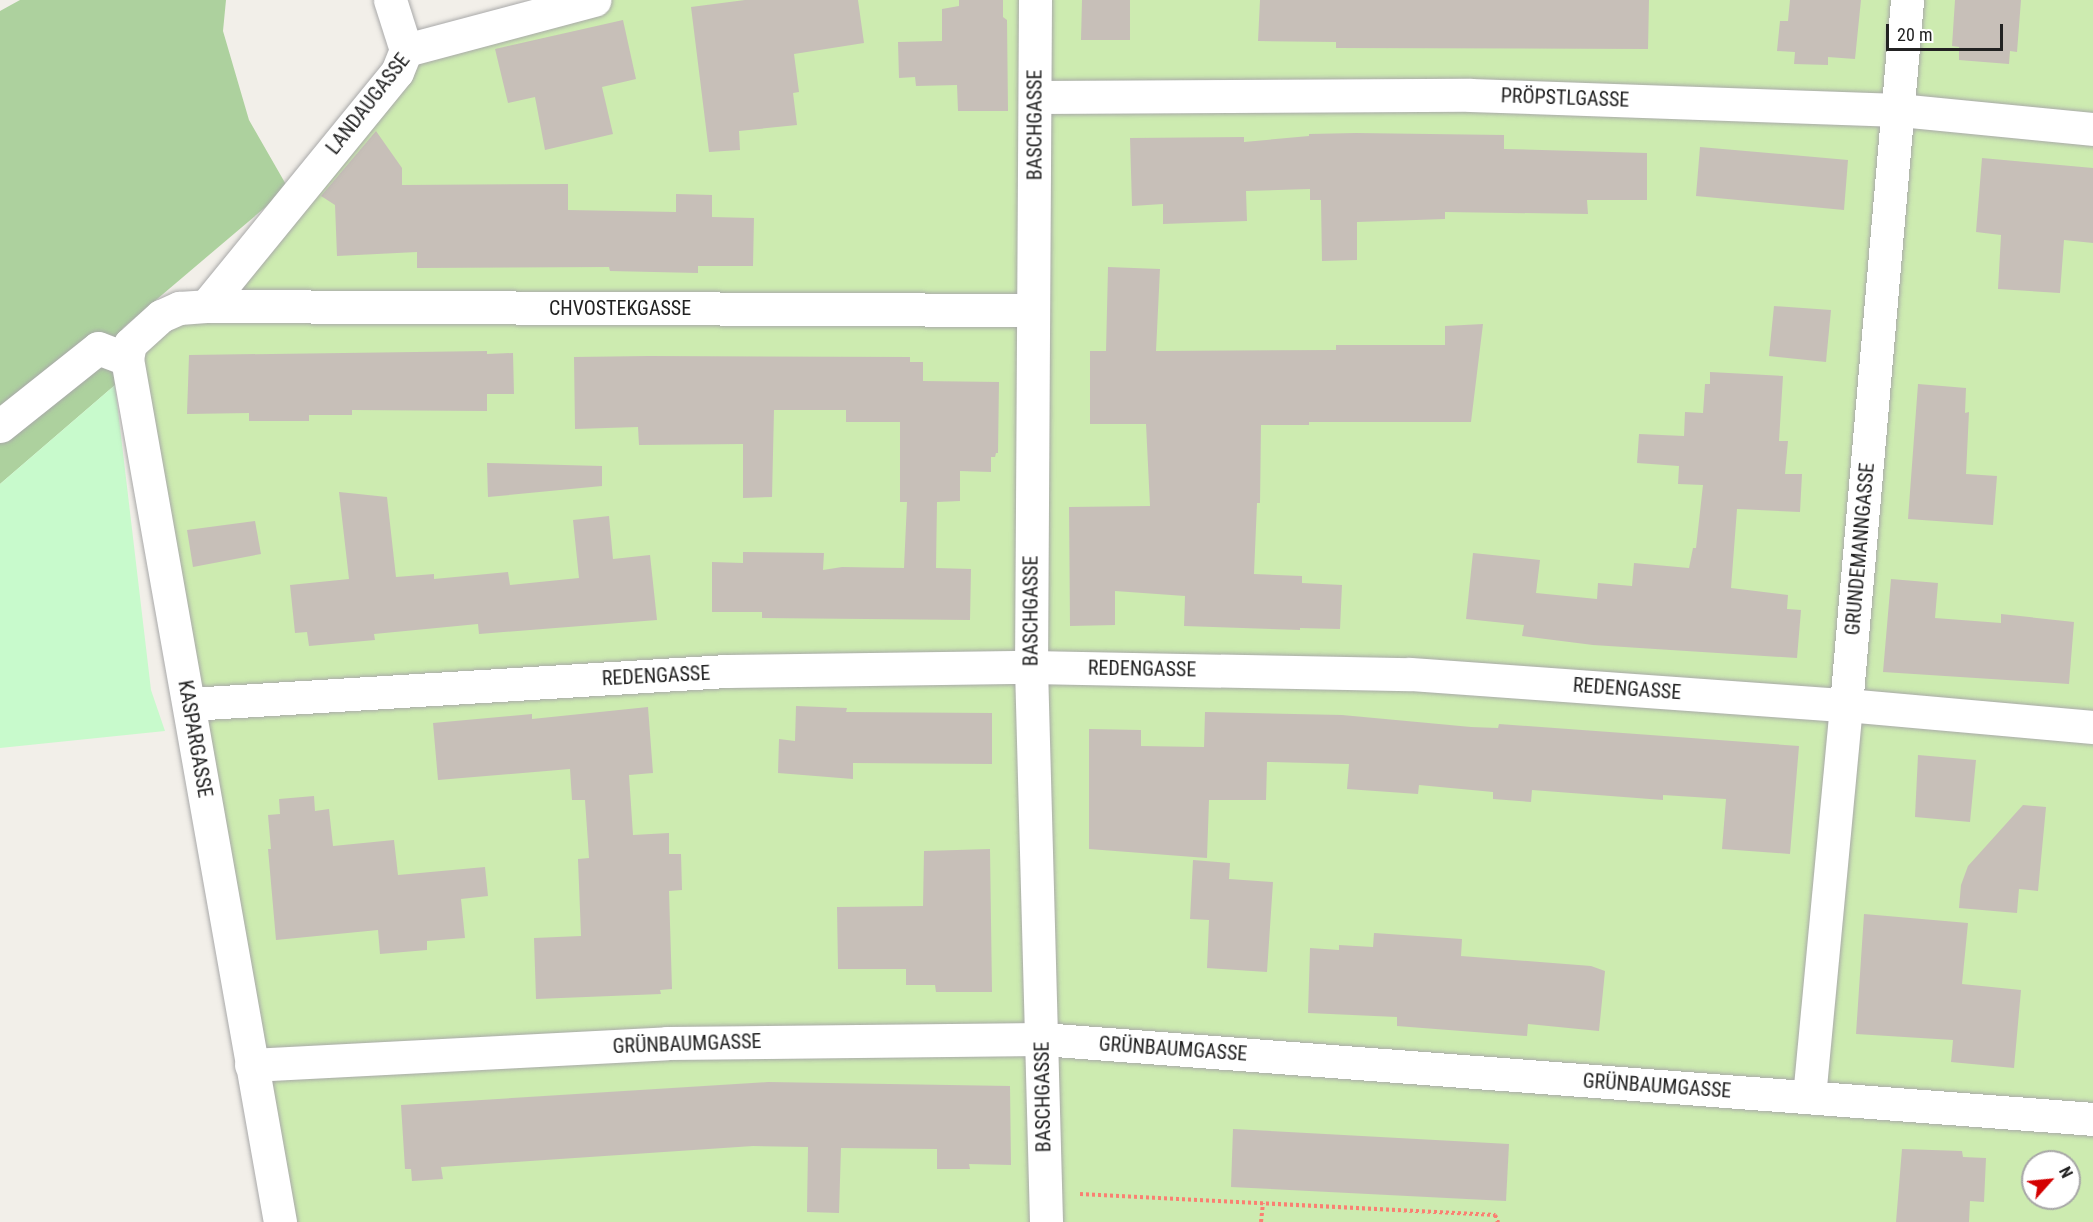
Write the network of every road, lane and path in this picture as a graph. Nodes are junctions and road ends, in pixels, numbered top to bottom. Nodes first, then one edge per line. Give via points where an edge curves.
1 (390, 0) edge
2 (594, 0) edge
3 (1035, 0) edge
4 (1907, 0) edge
5 (406, 50) junction
6 (1036, 98) junction
7 (1899, 110) junction
8 (2093, 129) edge
9 (206, 306) junction
10 (1034, 310) junction
11 (127, 359) junction
12 (0, 426) edge
13 (1031, 667) junction
14 (190, 704) junction
15 (1846, 705) junction
16 (2093, 727) edge
17 (1042, 1039) junction
18 (251, 1065) junction
19 (1809, 1097) junction
20 (2093, 1119) edge
21 (1071, 1193) dead end
22 (1263, 1203) junction
23 (280, 1222) edge
24 (1046, 1222) edge
25 (1261, 1222) edge
26 (1498, 1222) edge

1 - 5 street
2 - 5 street, LANDAUGASSE
3 - 6 street, BASCHGASSE
4 - 7 street, GRUNDEMANNGASSE
5 - 9 street, LANDAUGASSE via 397,72
6 - 7 street, PRÖPSTLGASSE via 1470,95
6 - 10 street, BASCHGASSE
7 - 8 street, PRÖPSTLGASSE
7 - 15 street, GRUNDEMANNGASSE
9 - 10 street, CHVOSTEKGASSE
9 - 11 street via 179,308 161,315 130,344
10 - 13 street, BASCHGASSE
11 - 12 street via 98,348
11 - 14 street, KASPARGASSE
13 - 14 street, REDENGASSE via 727,671
13 - 15 street, REDENGASSE via 1410,674
13 - 17 street, BASCHGASSE
14 - 18 street, KASPARGASSE
15 - 16 street, REDENGASSE
15 - 19 street, GRUNDEMANNGASSE
17 - 18 street, GRÜNBAUMGASSE via 667,1043
17 - 19 street, GRÜNBAUMGASSE
17 - 24 street, BASCHGASSE
18 - 23 street, KASPARGASSE
19 - 20 street, GRÜNBAUMGASSE
21 - 22 path
22 - 25 path
22 - 26 path via 1495,1215

